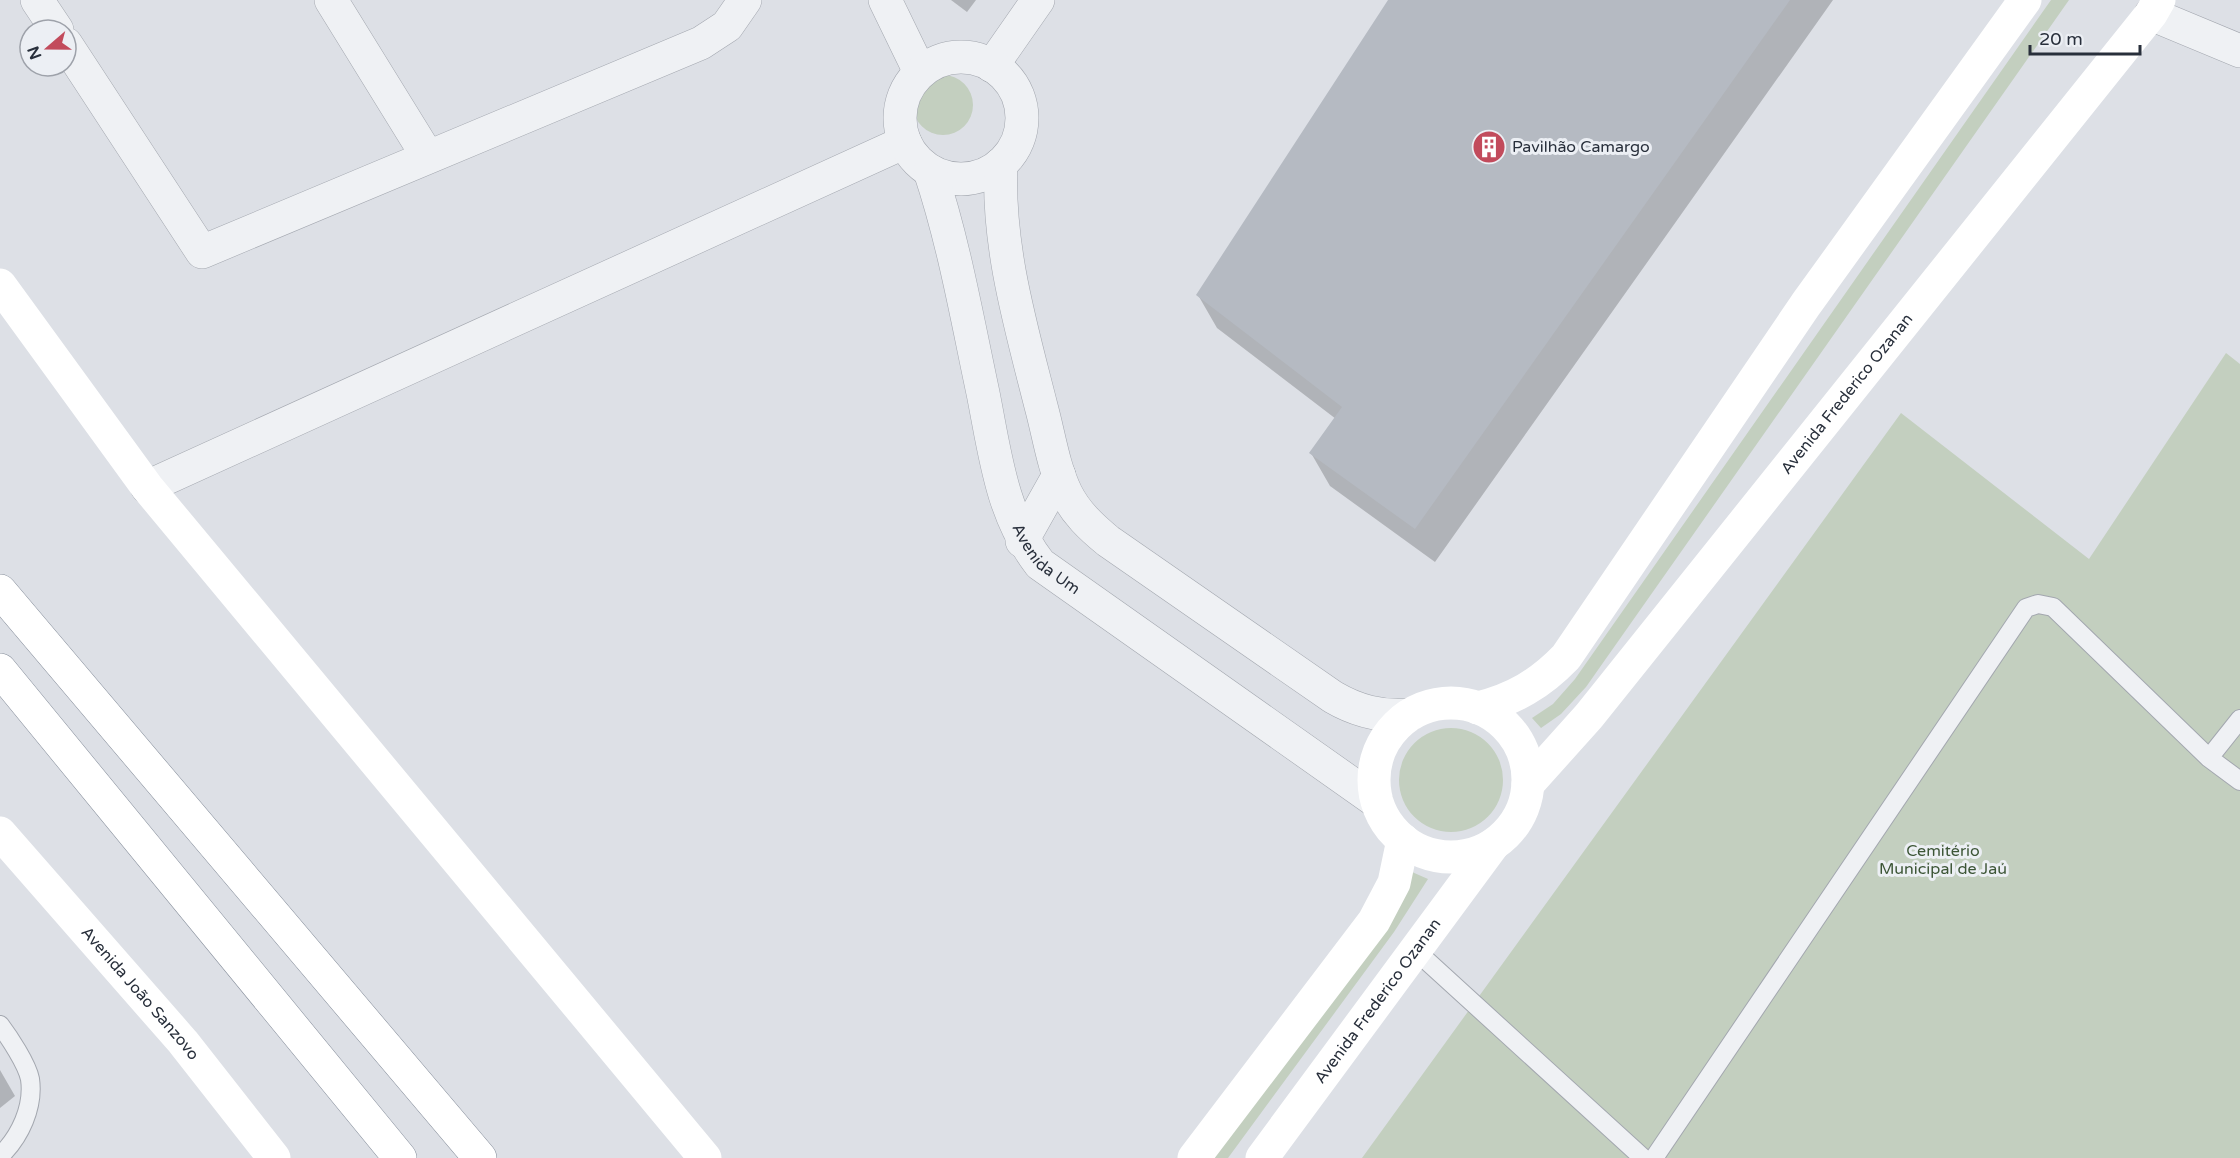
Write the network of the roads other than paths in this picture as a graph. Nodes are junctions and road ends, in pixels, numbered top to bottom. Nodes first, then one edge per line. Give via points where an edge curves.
1 (37, 0) edge
2 (331, 0) edge
3 (745, 0) edge
4 (885, 0) edge
5 (1038, 0) edge
6 (2025, 0) edge
7 (2155, 7) edge
8 (49, 18) edge
9 (2240, 51) edge
10 (78, 62) edge
11 (992, 66) junction
12 (920, 72) junction
13 (905, 142) junction
14 (429, 157) junction
15 (1001, 164) junction
16 (930, 171) junction
17 (0, 285) edge
18 (1059, 475) junction
19 (147, 487) junction
20 (1022, 541) junction
21 (0, 591) edge
22 (0, 670) edge
23 (1478, 708) junction
24 (1408, 715) junction
25 (2240, 719) edge
26 (2209, 758) junction
27 (2240, 781) edge
28 (1528, 784) junction
29 (1376, 801) junction
30 (0, 833) edge
31 (1403, 840) junction
32 (1493, 845) junction
33 (1415, 950) junction
34 (0, 1025) edge
35 (0, 1156) edge
36 (274, 1158) edge
37 (400, 1158) edge
38 (480, 1158) edge
39 (705, 1158) edge
40 (1194, 1158) edge
41 (1262, 1158) edge
42 (1643, 1158) edge
43 (1654, 1158) edge

1 - 8 street
2 - 14 street
3 - 14 street via 727,26 701,43
4 - 12 street
5 - 11 street
6 - 23 main road via 1806,304 1566,657 1517,696
7 - 9 street
7 - 28 main road, Avenida Frederico Ozanan via 1589,716
10 - 14 street via 202,252
11 - 12 street via 974,58 955,57
11 - 15 street via 1007,78 1017,94 1021,112 1021,132 1014,150
12 - 13 street via 901,105 900,124
13 - 16 street via 915,159
13 - 19 street
15 - 16 street via 967,179 948,178
15 - 18 street via 1002,226 1019,320
16 - 20 street, Avenida Um via 947,222 999,472
17 - 19 main road
18 - 20 street
18 - 24 street via 1077,512 1108,541 1333,697 1361,711
19 - 39 main road
20 - 29 street, Avenida Um via 1040,564
21 - 38 main road
22 - 37 main road
23 - 24 main road via 1454,703 1430,705
23 - 28 main road via 1499,720 1515,738 1525,759
24 - 29 main road via 1378,753 1374,776
25 - 26 lane
26 - 27 lane
26 - 43 lane via 2053,608 2038,604 2026,608
28 - 32 main road via 1523,808 1511,829
29 - 31 main road via 1387,823
30 - 36 main road, Avenida João Sanzovo via 183,1042
31 - 32 main road via 1424,853 1447,857 1472,855
31 - 40 main road via 1394,883 1374,921
32 - 33 main road, Avenida Frederico Ozanan
33 - 41 main road, Avenida Frederico Ozanan
33 - 42 lane
34 - 35 lane via 30,1079 26,1118 13,1144

